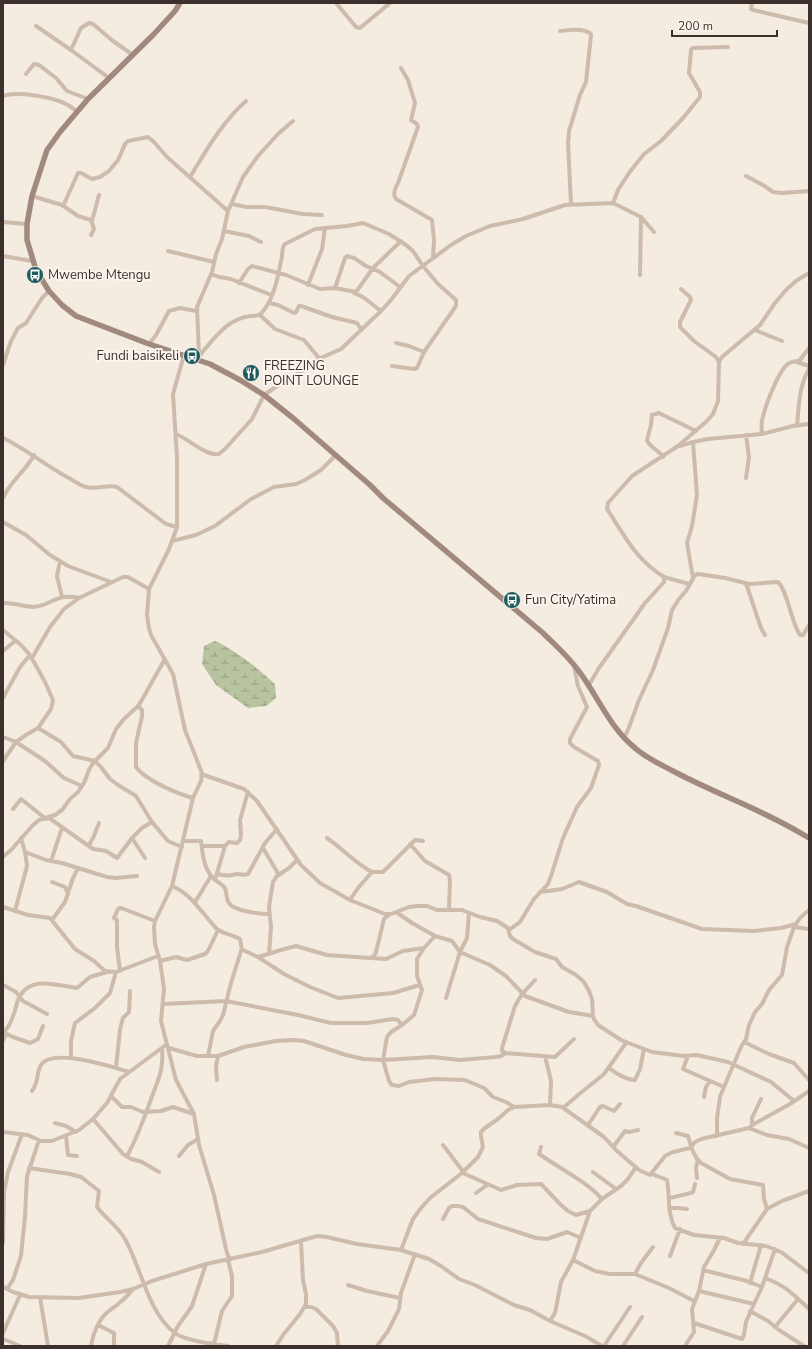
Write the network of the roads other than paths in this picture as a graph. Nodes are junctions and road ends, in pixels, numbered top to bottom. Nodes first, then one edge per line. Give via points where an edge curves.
1 (180, 3) edge
2 (336, 3) edge
3 (390, 3) edge
4 (752, 3) edge
5 (809, 23) edge
6 (36, 26) dead end
7 (560, 31) dead end
8 (728, 47) dead end
9 (71, 50) junction
10 (133, 55) junction
11 (401, 68) dead end
12 (26, 74) dead end
13 (109, 78) junction
14 (3, 96) edge
15 (88, 99) junction
16 (246, 101) dead end
17 (77, 111) junction
18 (293, 121) dead end
19 (746, 176) dead end
20 (190, 177) junction
21 (809, 191) edge
22 (100, 195) dead end
23 (32, 196) junction
24 (613, 203) junction
25 (232, 204) junction
26 (571, 204) junction
27 (62, 205) junction
28 (228, 211) junction
29 (322, 215) dead end
30 (641, 217) junction
31 (92, 221) junction
32 (3, 222) edge
33 (27, 224) junction
34 (324, 228) junction
35 (224, 231) junction
36 (654, 232) dead end
37 (91, 235) dead end
38 (401, 241) junction
39 (261, 242) dead end
40 (168, 251) dead end
41 (3, 256) edge
42 (433, 258) junction
43 (32, 260) junction
44 (214, 262) junction
45 (423, 266) junction
46 (373, 268) junction
47 (278, 273) junction
48 (809, 273) edge
49 (211, 274) junction
50 (640, 275) dead end
51 (240, 283) junction
52 (308, 285) junction
53 (400, 287) junction
54 (335, 288) junction
55 (681, 289) dead end
56 (49, 291) junction
57 (354, 292) junction
58 (271, 295) junction
59 (269, 303) junction
60 (196, 311) junction
61 (381, 311) junction
62 (260, 315) junction
63 (361, 329) junction
64 (755, 330) junction
65 (782, 341) dead end
66 (396, 343) dead end
67 (149, 344) junction
68 (809, 348) edge
69 (424, 352) junction
70 (184, 355) junction
71 (198, 358) junction
72 (319, 358) junction
73 (719, 362) junction
74 (797, 362) junction
75 (3, 364) edge
76 (392, 366) dead end
77 (809, 368) edge
78 (264, 395) junction
79 (809, 424) edge
80 (797, 426) junction
81 (696, 431) junction
82 (176, 434) junction
83 (762, 434) junction
84 (746, 435) junction
85 (3, 438) edge
86 (693, 442) junction
87 (678, 446) junction
88 (34, 455) junction
89 (335, 456) junction
90 (663, 457) junction
91 (746, 478) dead end
92 (3, 498) edge
93 (3, 522) edge
94 (176, 527) junction
95 (172, 542) junction
96 (60, 561) junction
97 (664, 577) junction
98 (692, 578) junction
99 (111, 582) junction
100 (746, 583) junction
101 (689, 584) junction
102 (149, 589) junction
103 (62, 597) junction
104 (79, 598) junction
105 (3, 603) edge
106 (809, 625) edge
107 (3, 630) edge
108 (765, 635) dead end
109 (15, 641) junction
110 (3, 651) edge
111 (31, 656) junction
112 (164, 659) junction
113 (574, 666) junction
114 (589, 685) junction
115 (3, 698) edge
116 (138, 706) junction
117 (38, 728) junction
118 (3, 736) edge
119 (624, 738) junction
120 (16, 742) junction
121 (95, 760) junction
122 (3, 761) edge
123 (202, 774) junction
124 (82, 786) junction
125 (248, 792) junction
126 (193, 798) junction
127 (13, 809) dead end
128 (47, 818) junction
129 (152, 822) junction
130 (98, 823) dead end
131 (62, 828) junction
132 (277, 829) junction
133 (20, 838) junction
134 (132, 838) junction
135 (327, 838) dead end
136 (809, 838) edge
137 (423, 840) dead end
138 (183, 841) junction
139 (410, 844) junction
140 (89, 846) junction
141 (202, 846) junction
142 (225, 846) junction
143 (182, 847) junction
144 (262, 848) junction
145 (25, 852) junction
146 (3, 857) edge
147 (145, 858) dead end
148 (297, 860) junction
149 (51, 861) junction
150 (78, 868) junction
151 (372, 872) junction
152 (218, 874) junction
153 (279, 875) junction
154 (137, 876) dead end
155 (213, 878) junction
156 (52, 882) dead end
157 (172, 886) junction
158 (540, 892) junction
159 (68, 894) junction
160 (350, 900) junction
161 (195, 902) junction
162 (3, 907) edge
163 (449, 910) junction
164 (809, 910) edge
165 (15, 911) junction
166 (396, 912) junction
167 (469, 913) junction
168 (269, 914) junction
169 (382, 914) junction
170 (391, 914) junction
171 (384, 919) junction
172 (52, 920) junction
173 (155, 921) junction
174 (795, 926) junction
175 (809, 929) edge
176 (218, 930) junction
177 (509, 930) junction
178 (435, 936) junction
179 (424, 948) junction
180 (242, 950) junction
181 (460, 952) junction
182 (269, 954) junction
183 (258, 957) junction
184 (159, 958) junction
185 (370, 958) junction
186 (118, 971) junction
187 (108, 972) junction
188 (535, 980) dead end
189 (3, 985) edge
190 (420, 985) junction
191 (130, 991) dead end
192 (522, 994) junction
193 (19, 997) junction
194 (446, 998) dead end
195 (226, 1001) junction
196 (164, 1004) junction
197 (47, 1014) dead end
198 (592, 1016) junction
199 (402, 1025) junction
200 (43, 1026) dead end
201 (4, 1033) edge
202 (574, 1039) dead end
203 (3, 1041) edge
204 (744, 1042) junction
205 (626, 1043) junction
206 (168, 1046) junction
207 (162, 1049) junction
208 (644, 1049) junction
209 (506, 1053) junction
210 (208, 1056) junction
211 (218, 1056) junction
212 (545, 1056) junction
213 (688, 1056) junction
214 (71, 1058) junction
215 (383, 1060) junction
216 (733, 1064) junction
217 (116, 1068) junction
218 (609, 1068) junction
219 (128, 1072) junction
220 (217, 1080) dead end
221 (809, 1080) edge
222 (710, 1081) junction
223 (724, 1086) junction
224 (32, 1091) dead end
225 (808, 1092) edge
226 (111, 1096) junction
227 (704, 1096) dead end
228 (761, 1099) dead end
229 (794, 1101) junction
230 (620, 1104) dead end
231 (550, 1105) junction
232 (514, 1107) junction
233 (563, 1108) junction
234 (147, 1112) junction
235 (194, 1114) junction
236 (92, 1119) junction
237 (55, 1123) dead end
238 (588, 1125) junction
239 (751, 1127) junction
240 (638, 1130) dead end
241 (3, 1132) edge
242 (76, 1132) junction
243 (676, 1133) dead end
244 (22, 1134) junction
245 (66, 1136) junction
246 (717, 1136) junction
247 (198, 1139) junction
248 (39, 1140) junction
249 (443, 1144) dead end
250 (541, 1147) dead end
251 (614, 1147) junction
252 (691, 1147) junction
253 (809, 1148) edge
254 (77, 1156) dead end
255 (127, 1156) junction
256 (179, 1156) dead end
257 (698, 1160) junction
258 (636, 1167) junction
259 (29, 1168) junction
260 (159, 1172) dead end
261 (462, 1172) junction
262 (592, 1172) dead end
263 (652, 1174) junction
264 (697, 1178) dead end
265 (695, 1184) dead end
266 (487, 1185) junction
267 (616, 1189) junction
268 (809, 1191) edge
269 (476, 1193) dead end
270 (670, 1198) junction
271 (602, 1199) junction
272 (669, 1208) junction
273 (687, 1209) dead end
274 (767, 1209) junction
275 (590, 1211) junction
276 (442, 1219) dead end
277 (680, 1230) junction
278 (581, 1238) junction
279 (720, 1238) junction
280 (301, 1241) junction
281 (3, 1243) edge
282 (742, 1244) junction
283 (761, 1245) junction
284 (653, 1247) dead end
285 (774, 1249) junction
286 (401, 1250) junction
287 (415, 1254) junction
288 (670, 1256) dead end
289 (230, 1259) junction
290 (573, 1260) junction
291 (206, 1264) junction
292 (703, 1270) junction
293 (809, 1273) edge
294 (635, 1274) junction
295 (765, 1278) junction
296 (750, 1283) junction
297 (145, 1285) junction
298 (348, 1285) dead end
299 (5, 1288) edge
300 (762, 1288) junction
301 (133, 1289) junction
302 (699, 1291) junction
303 (20, 1295) junction
304 (40, 1297) junction
305 (400, 1298) junction
306 (798, 1299) junction
307 (694, 1301) junction
308 (754, 1304) junction
309 (304, 1307) junction
310 (630, 1307) dead end
311 (809, 1309) edge
312 (750, 1311) junction
313 (642, 1317) dead end
314 (550, 1321) junction
315 (694, 1323) junction
316 (98, 1325) junction
317 (775, 1327) junction
318 (3, 1333) edge
319 (175, 1333) junction
320 (3, 1339) edge
321 (214, 1344) junction
322 (20, 1346) edge
323 (48, 1346) edge
324 (91, 1346) edge
325 (114, 1346) edge
326 (168, 1346) edge
327 (228, 1346) edge
328 (276, 1346) edge
329 (338, 1346) edge
330 (377, 1346) edge
331 (603, 1346) edge
332 (623, 1346) edge
333 (685, 1346) edge
334 (804, 1346) edge

1 - 10 main road via 166,22
2 - 3 street via 356,27 360,28
4 - 5 street via 753,10
6 - 9 street
7 - 26 street via 580,29 591,35 586,82 569,131
8 - 24 street via 691,50 689,73 700,92 700,97 683,118 644,154 629,172
9 - 10 street via 81,28 89,23
9 - 13 street
10 - 13 main road
11 - 42 street via 408,80 415,104 411,120 418,127 394,196 432,220
12 - 15 street via 34,64 38,64 56,78 67,91
13 - 15 main road
14 - 17 street via 19,94 53,99
15 - 17 main road
16 - 20 street via 224,124
17 - 23 main road via 47,150
18 - 25 street via 258,156 243,176
19 - 21 street via 773,192
20 - 27 street via 167,158 152,139 141,137 125,144 118,160 106,174 92,179 81,172 78,173
20 - 28 street
22 - 31 street
23 - 27 street
23 - 33 main road
24 - 26 street
24 - 30 street
25 - 28 street
25 - 29 street
26 - 42 street via 490,226 466,236
27 - 31 street via 78,216
28 - 35 street
30 - 36 street
30 - 50 street
31 - 37 street via 94,229
32 - 33 street
33 - 43 main road
34 - 38 street via 362,222
34 - 47 street via 315,229 285,244
34 - 52 street via 322,249
35 - 39 street via 249,236
35 - 44 street
38 - 45 street via 413,251
38 - 46 street
40 - 44 street
41 - 43 street
42 - 45 street
43 - 56 main road
44 - 49 street
45 - 53 street via 409,276
45 - 69 street via 457,303
46 - 53 street
46 - 54 street via 347,256
46 - 57 street
47 - 51 street via 252,266
47 - 52 street via 291,276
47 - 58 street
48 - 64 street via 786,290
49 - 51 street
49 - 60 street
51 - 58 street
52 - 54 street via 320,289
53 - 61 street
54 - 57 street
55 - 73 street via 691,300 680,327
56 - 67 main road via 76,316
56 - 75 street via 26,323 18,328
57 - 61 street
58 - 59 street
59 - 62 street
59 - 63 street via 293,313 301,306 357,323
60 - 67 street via 180,308 169,311
60 - 71 street
61 - 63 street
62 - 71 street via 244,317 230,324
62 - 72 street via 276,329 304,340
63 - 72 street via 341,349
64 - 65 street
64 - 73 street via 727,351
66 - 69 street
67 - 70 main road
68 - 74 street
69 - 76 street via 416,369
70 - 71 main road
70 - 82 street via 173,394
71 - 78 main road
72 - 78 street
73 - 81 street via 718,401 713,414
74 - 77 street
74 - 83 street via 787,364 778,379 762,421
77 - 80 street via 800,397
78 - 82 street via 252,419 219,454 209,453
78 - 89 main road
79 - 80 street
80 - 83 street
81 - 87 street
81 - 90 street via 659,413 652,415 647,440
82 - 94 street
83 - 84 street
84 - 86 street
84 - 91 street via 749,457
85 - 88 street
86 - 87 street
86 - 98 street via 696,495 687,543
87 - 90 street
88 - 92 street
88 - 94 street via 88,488 117,487 166,524
89 - 95 street via 321,470 305,480 274,487 251,499 208,529
89 - 113 main road via 543,633
90 - 97 street via 632,476 606,506 634,551
93 - 96 street via 26,535
94 - 95 street
95 - 102 street
96 - 99 street
96 - 103 street via 57,576
97 - 101 street
97 - 114 street via 662,586 645,603
98 - 100 street via 698,574
98 - 101 street
99 - 102 street via 125,577
99 - 104 street
100 - 106 street via 780,584 800,635 803,635
100 - 108 street
101 - 119 street via 672,610 653,670
102 - 112 street via 149,628
103 - 104 street
103 - 105 street via 36,606
104 - 111 street via 58,616
107 - 109 street
109 - 110 street
109 - 111 street
111 - 115 street via 20,667
111 - 117 street via 53,700
112 - 116 street
112 - 123 street via 173,674 185,730
113 - 114 main road
113 - 158 street via 578,686 587,707 570,743 600,763 591,788 577,807 563,838 548,884
114 - 119 main road via 611,722
116 - 121 street via 122,720 108,748
116 - 126 street via 142,710 142,716 136,743 136,767 170,790
117 - 120 street
117 - 121 street via 61,742 73,756
118 - 120 street
119 - 136 main road via 648,758
120 - 122 street
120 - 124 street via 46,761 62,776
121 - 124 street
121 - 129 street via 110,779 136,796
123 - 125 street
123 - 126 street
124 - 128 street via 62,810
125 - 132 street
125 - 142 street via 240,820 240,840 237,843 229,842
126 - 138 street
127 - 128 street via 21,799
128 - 131 street
128 - 133 street via 33,825
129 - 134 street
129 - 143 street via 168,841
130 - 140 street
131 - 140 street
131 - 149 street
132 - 144 street
132 - 148 street
133 - 145 street
133 - 146 street
134 - 140 street via 118,858 107,851
134 - 147 street
135 - 151 street
137 - 139 street via 416,839
138 - 141 street via 201,840
138 - 143 street
139 - 151 street via 383,872
139 - 163 street via 425,860 449,876
141 - 142 street
141 - 155 street via 204,864
142 - 152 street
143 - 157 street
144 - 152 street via 247,874
144 - 153 street
145 - 149 street
145 - 165 street via 26,869
148 - 153 street
148 - 160 street via 320,883
149 - 150 street
150 - 154 street via 113,878
150 - 159 street
151 - 160 street
152 - 155 street
153 - 168 street via 272,886
155 - 161 street
155 - 168 street via 225,888 231,906
156 - 159 street via 65,886
157 - 161 street
157 - 173 street
158 - 174 street via 562,889 579,882 609,893 630,905 702,929 754,931
158 - 177 street via 520,922
159 - 172 street
160 - 169 street
161 - 176 street
162 - 165 street
163 - 166 street via 417,906
163 - 167 street
164 - 174 street
165 - 172 street via 47,916
166 - 170 street
166 - 178 street
167 - 177 street via 497,921
167 - 181 street via 467,938
168 - 182 street
169 - 170 street
169 - 171 street
170 - 171 street
171 - 185 street via 376,952
172 - 187 street via 75,949
173 - 184 street via 153,932
173 - 186 street via 121,908 118,910 114,918 117,920
174 - 175 street
174 - 204 street via 782,975 755,1012
176 - 180 street via 240,939
176 - 184 street via 205,954 187,960 176,957
177 - 198 street via 513,939 535,952 556,959 562,967 582,980 591,997
178 - 179 street
178 - 181 street via 452,941
179 - 185 street via 402,951 386,959
179 - 190 street via 416,967
180 - 183 street
180 - 195 street
181 - 192 street via 499,971
181 - 194 street
182 - 183 street
182 - 185 street via 296,946 327,955
183 - 190 street via 284,974 338,998 393,992
184 - 186 street
184 - 196 street
186 - 187 street
186 - 214 street via 110,993 75,1023
187 - 193 street via 93,975 77,988 57,984 33,985
188 - 192 street
189 - 193 street via 16,992
190 - 199 street via 422,991 414,1015
191 - 217 street via 129,1012 123,1018 120,1029
192 - 198 street via 569,1012
192 - 209 street via 515,1006 502,1045 502,1051
193 - 197 street
193 - 201 street via 14,1015
195 - 196 street
195 - 199 street via 331,1023 367,1023 393,1019
195 - 210 street via 220,1021 213,1031
196 - 206 street via 161,1021
198 - 205 street via 598,1025
199 - 215 street via 388,1034
200 - 201 street via 38,1038 30,1043
201 - 203 street
202 - 212 street via 556,1057
204 - 216 street
204 - 221 street via 794,1063
205 - 208 street
205 - 218 street
206 - 207 street
206 - 210 street via 197,1056
206 - 235 street via 176,1080
207 - 219 street
207 - 234 street via 161,1070
208 - 213 street
208 - 218 street via 635,1080
209 - 212 street
209 - 215 street via 496,1057 460,1060 433,1057
210 - 211 street
211 - 215 street via 244,1047 293,1040 304,1041 357,1058
211 - 220 street
212 - 231 street via 551,1081
213 - 216 street via 702,1055
213 - 222 street via 683,1069
214 - 217 street
214 - 224 street via 43,1063 37,1085
215 - 232 street via 388,1081 394,1085 434,1079 465,1080 484,1088 493,1097
216 - 223 street
216 - 229 street via 771,1082
217 - 219 street
218 - 233 street
219 - 226 street via 118,1081
222 - 223 street
222 - 227 street
223 - 246 street via 716,1118
225 - 229 street
226 - 234 street via 122,1107
226 - 236 street
228 - 239 street via 752,1118
229 - 239 street
230 - 238 street via 614,1111 600,1107
231 - 232 street
231 - 233 street
232 - 261 street via 485,1128 480,1135 482,1151
233 - 238 street
234 - 235 street via 173,1107
234 - 255 street
235 - 247 street
236 - 242 street
236 - 255 street
237 - 242 street
238 - 251 street
239 - 246 street
239 - 253 street via 767,1135 789,1139
240 - 251 street via 625,1131
241 - 244 street
242 - 245 street
243 - 252 street via 688,1136
244 - 248 street
244 - 281 street via 8,1172 4,1193
245 - 248 street via 52,1142
245 - 254 street via 68,1155
246 - 252 street via 697,1141
247 - 256 street via 188,1145
247 - 289 street
248 - 259 street
249 - 261 street
250 - 271 street via 539,1154 577,1178
251 - 258 street
252 - 257 street
252 - 263 street via 665,1156
255 - 260 street
257 - 264 street
257 - 274 street via 730,1179 763,1185
258 - 263 street via 643,1173
258 - 267 street via 628,1180
259 - 297 street via 79,1176 99,1190 97,1207 124,1237
259 - 299 street via 22,1253 14,1278
261 - 266 street
261 - 286 street via 420,1208
262 - 267 street
263 - 270 street via 667,1180
265 - 270 street via 693,1192
266 - 269 street
266 - 275 street via 501,1190 517,1185 540,1184 575,1215
267 - 271 street
268 - 274 street
270 - 272 street
271 - 275 street
272 - 273 street
272 - 277 street via 673,1226
274 - 282 street
275 - 278 street
276 - 278 street via 449,1208 458,1206 478,1219 536,1238 547,1239 566,1232
277 - 279 street via 694,1235
277 - 288 street
278 - 290 street
279 - 282 street
279 - 292 street
280 - 286 street via 317,1236
280 - 289 street
280 - 309 street via 306,1294
282 - 283 street
283 - 285 street
283 - 296 street
284 - 294 street
285 - 293 street
285 - 295 street
286 - 287 street
287 - 305 street
287 - 314 street via 441,1266 459,1279
289 - 291 street
289 - 321 street via 232,1296 222,1311
290 - 294 street via 595,1271
290 - 314 street via 562,1279 555,1313
291 - 297 street via 162,1277
291 - 319 street via 192,1306
292 - 296 street
292 - 302 street
294 - 307 street
295 - 300 street
295 - 306 street via 785,1286
296 - 300 street
297 - 301 street
297 - 319 street via 160,1316
298 - 305 street
299 - 303 street
300 - 308 street
301 - 304 street via 79,1298
301 - 316 street
302 - 307 street
302 - 308 street
303 - 304 street
303 - 318 street
304 - 323 street
305 - 330 street via 399,1309
306 - 311 street
306 - 317 street
307 - 315 street
308 - 312 street
309 - 328 street
309 - 329 street via 316,1309 333,1326 337,1333
310 - 331 street
312 - 315 street via 742,1339
312 - 317 street
313 - 332 street
314 - 331 street
315 - 333 street via 694,1332
316 - 324 street
316 - 325 street via 113,1332
317 - 334 street
319 - 321 street
319 - 326 street
320 - 322 street
321 - 327 street

